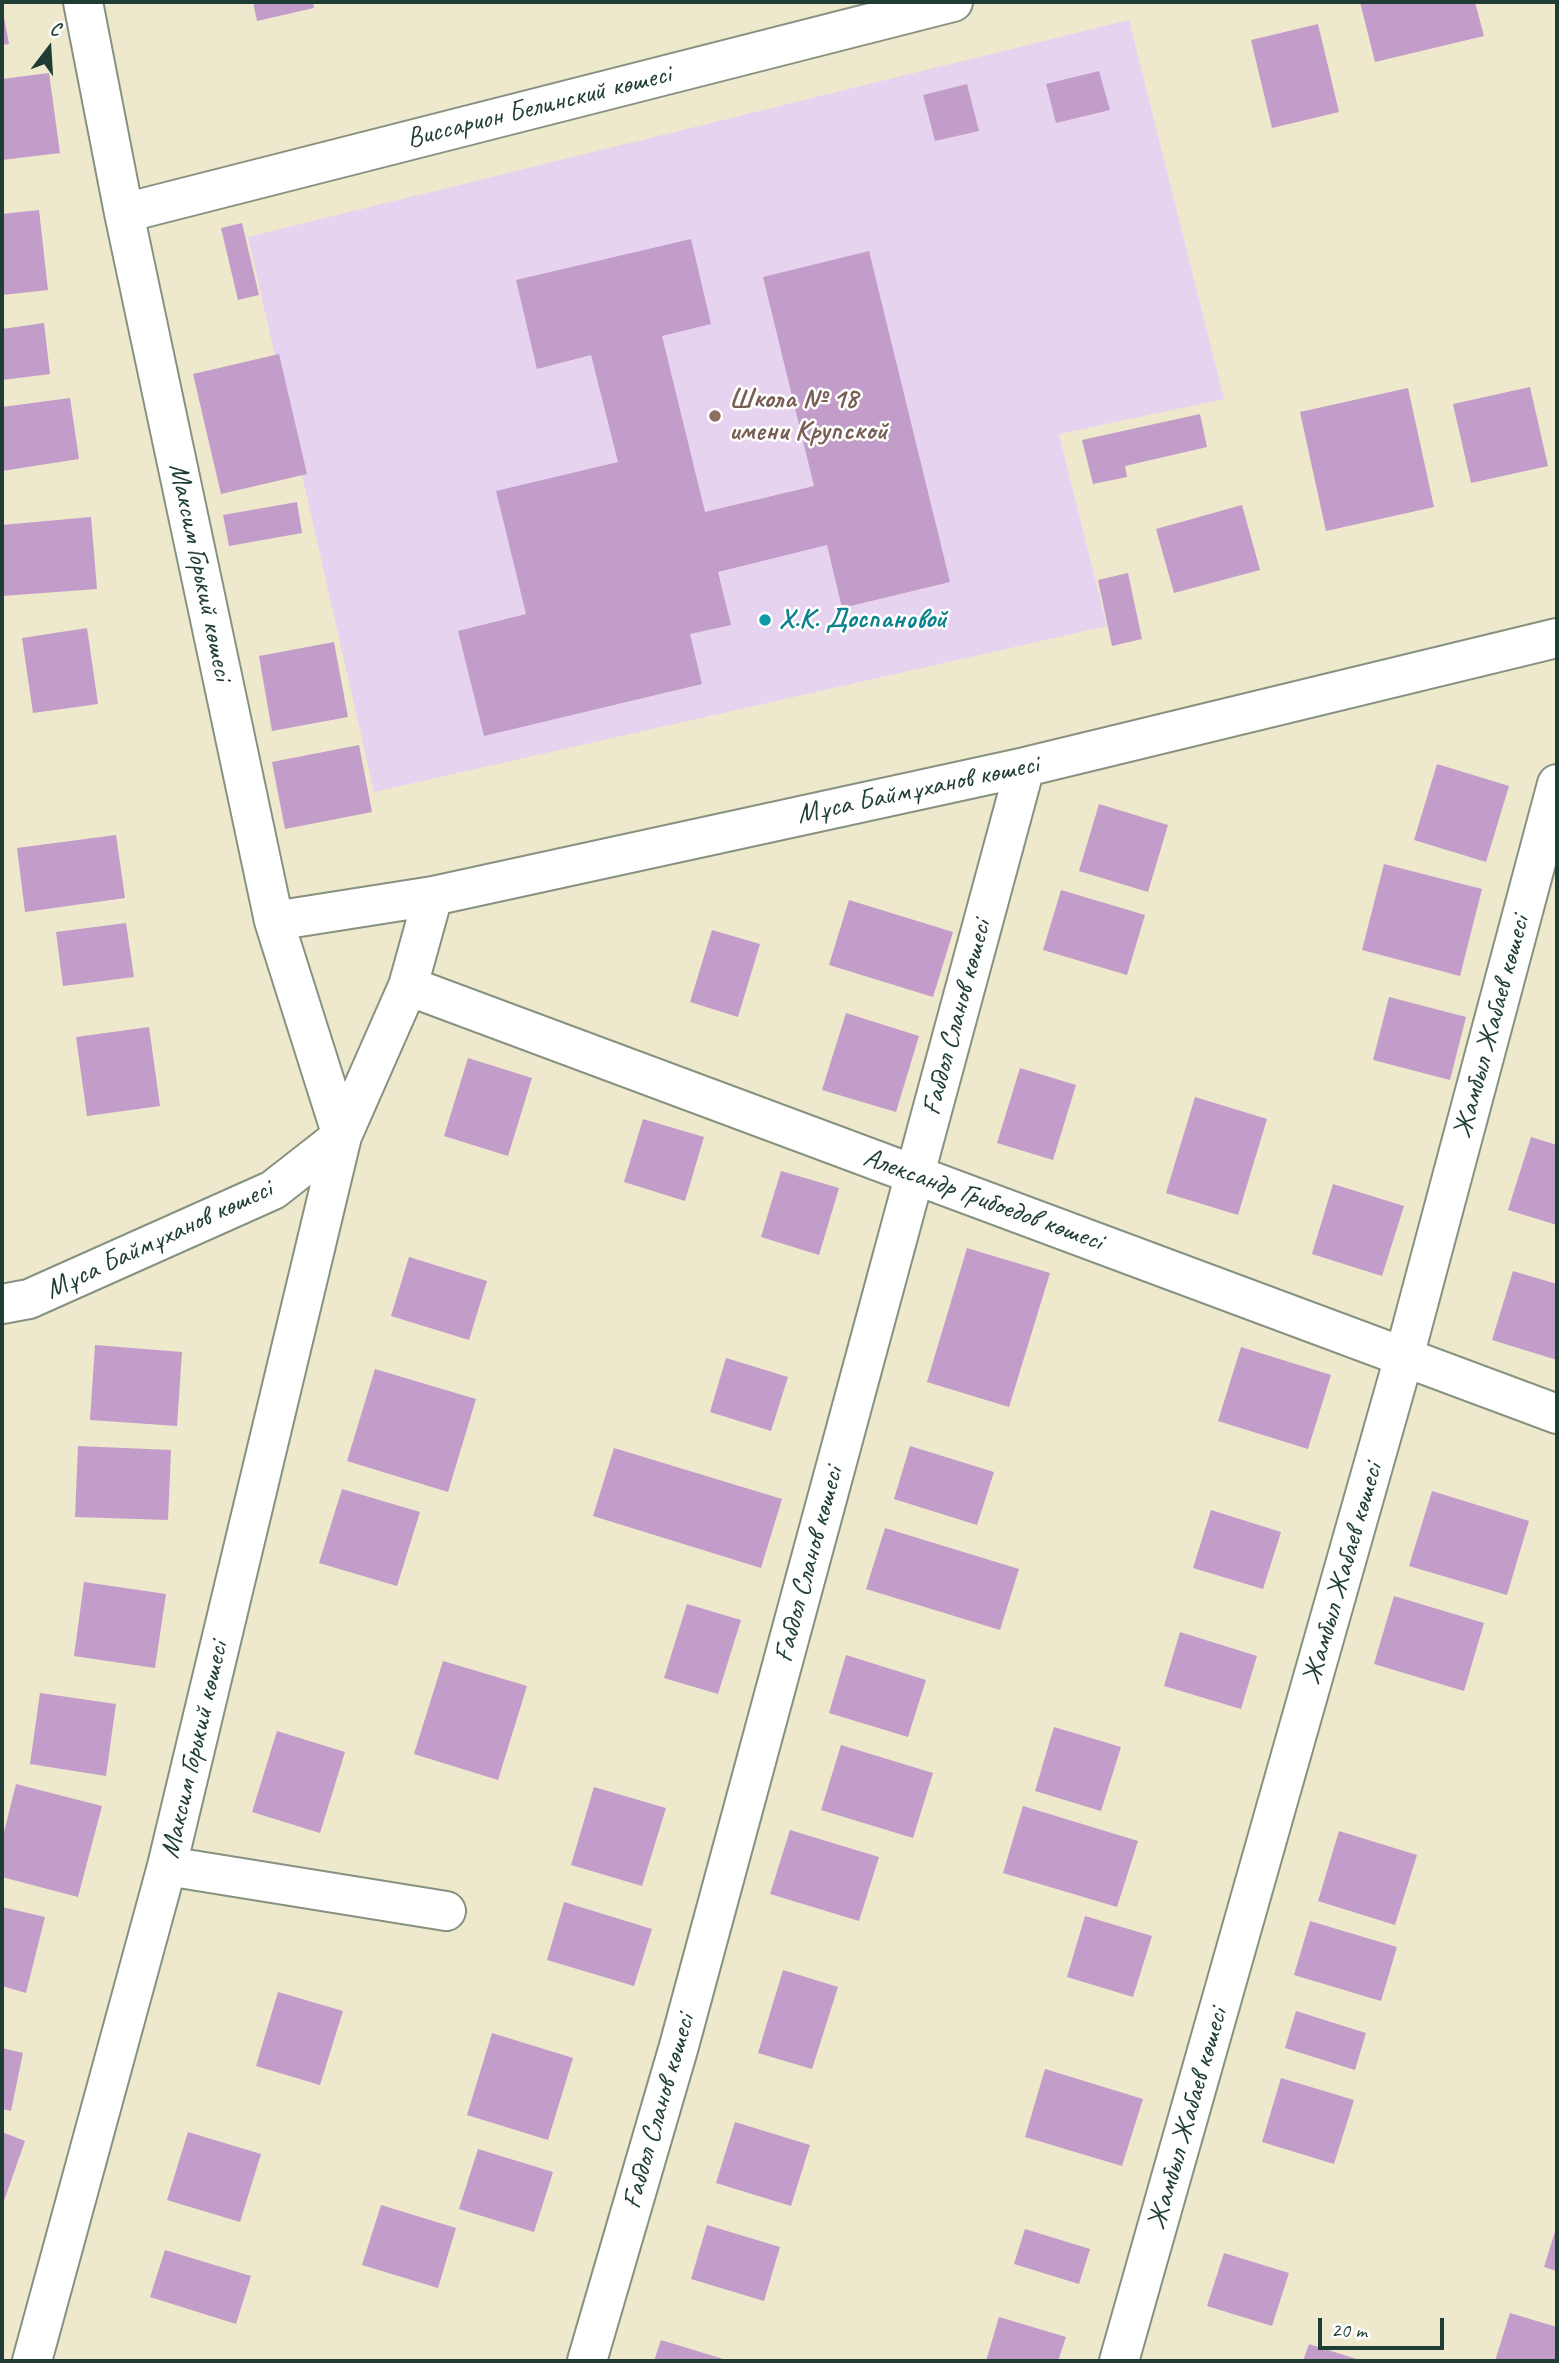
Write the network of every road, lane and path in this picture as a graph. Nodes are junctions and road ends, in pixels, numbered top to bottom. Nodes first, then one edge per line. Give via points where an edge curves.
1 (83, 2) edge
2 (953, 2) edge
3 (124, 213) junction
4 (1557, 638) edge
5 (1025, 767) junction
6 (1557, 784) edge
7 (433, 895) junction
8 (274, 921) junction
9 (408, 986) junction
10 (342, 1136) junction
11 (915, 1175) junction
12 (2, 1304) edge
13 (1404, 1357) junction
14 (1557, 1414) edge
15 (167, 1866) junction
16 (446, 1911) dead end
17 (32, 2361) edge
18 (587, 2361) edge
19 (1119, 2361) edge

1 - 3 street, Максим Горький көшесі
2 - 3 street, Виссарион Белинский көшесі
3 - 8 street, Максим Горький көшесі
4 - 5 street, Мұса Баймұханов көшесі
5 - 7 street, Мұса Баймұханов көшесі
5 - 11 street, Ғабдол Сланов көшесі
6 - 13 street, Жамбыл Жабаев көшесі
7 - 8 street, Мұса Баймұханов көшесі
7 - 9 street, Максим Горький көшесі
8 - 10 street, Максим Горький көшесі
9 - 10 street, Максим Горький көшесі
9 - 11 street, Александр Грибоедов көшесі
10 - 12 street, Мұса Баймұханов көшесі via 273,1190 29,1299
10 - 15 street, Максим Горький көшесі
11 - 13 street, Александр Грибоедов көшесі
11 - 18 street, Ғабдол Сланов көшесі via 679,2046
13 - 14 street, Александр Грибоедов көшесі
13 - 19 street, Жамбыл Жабаев көшесі
15 - 16 street
15 - 17 street, Максим Горький көшесі

